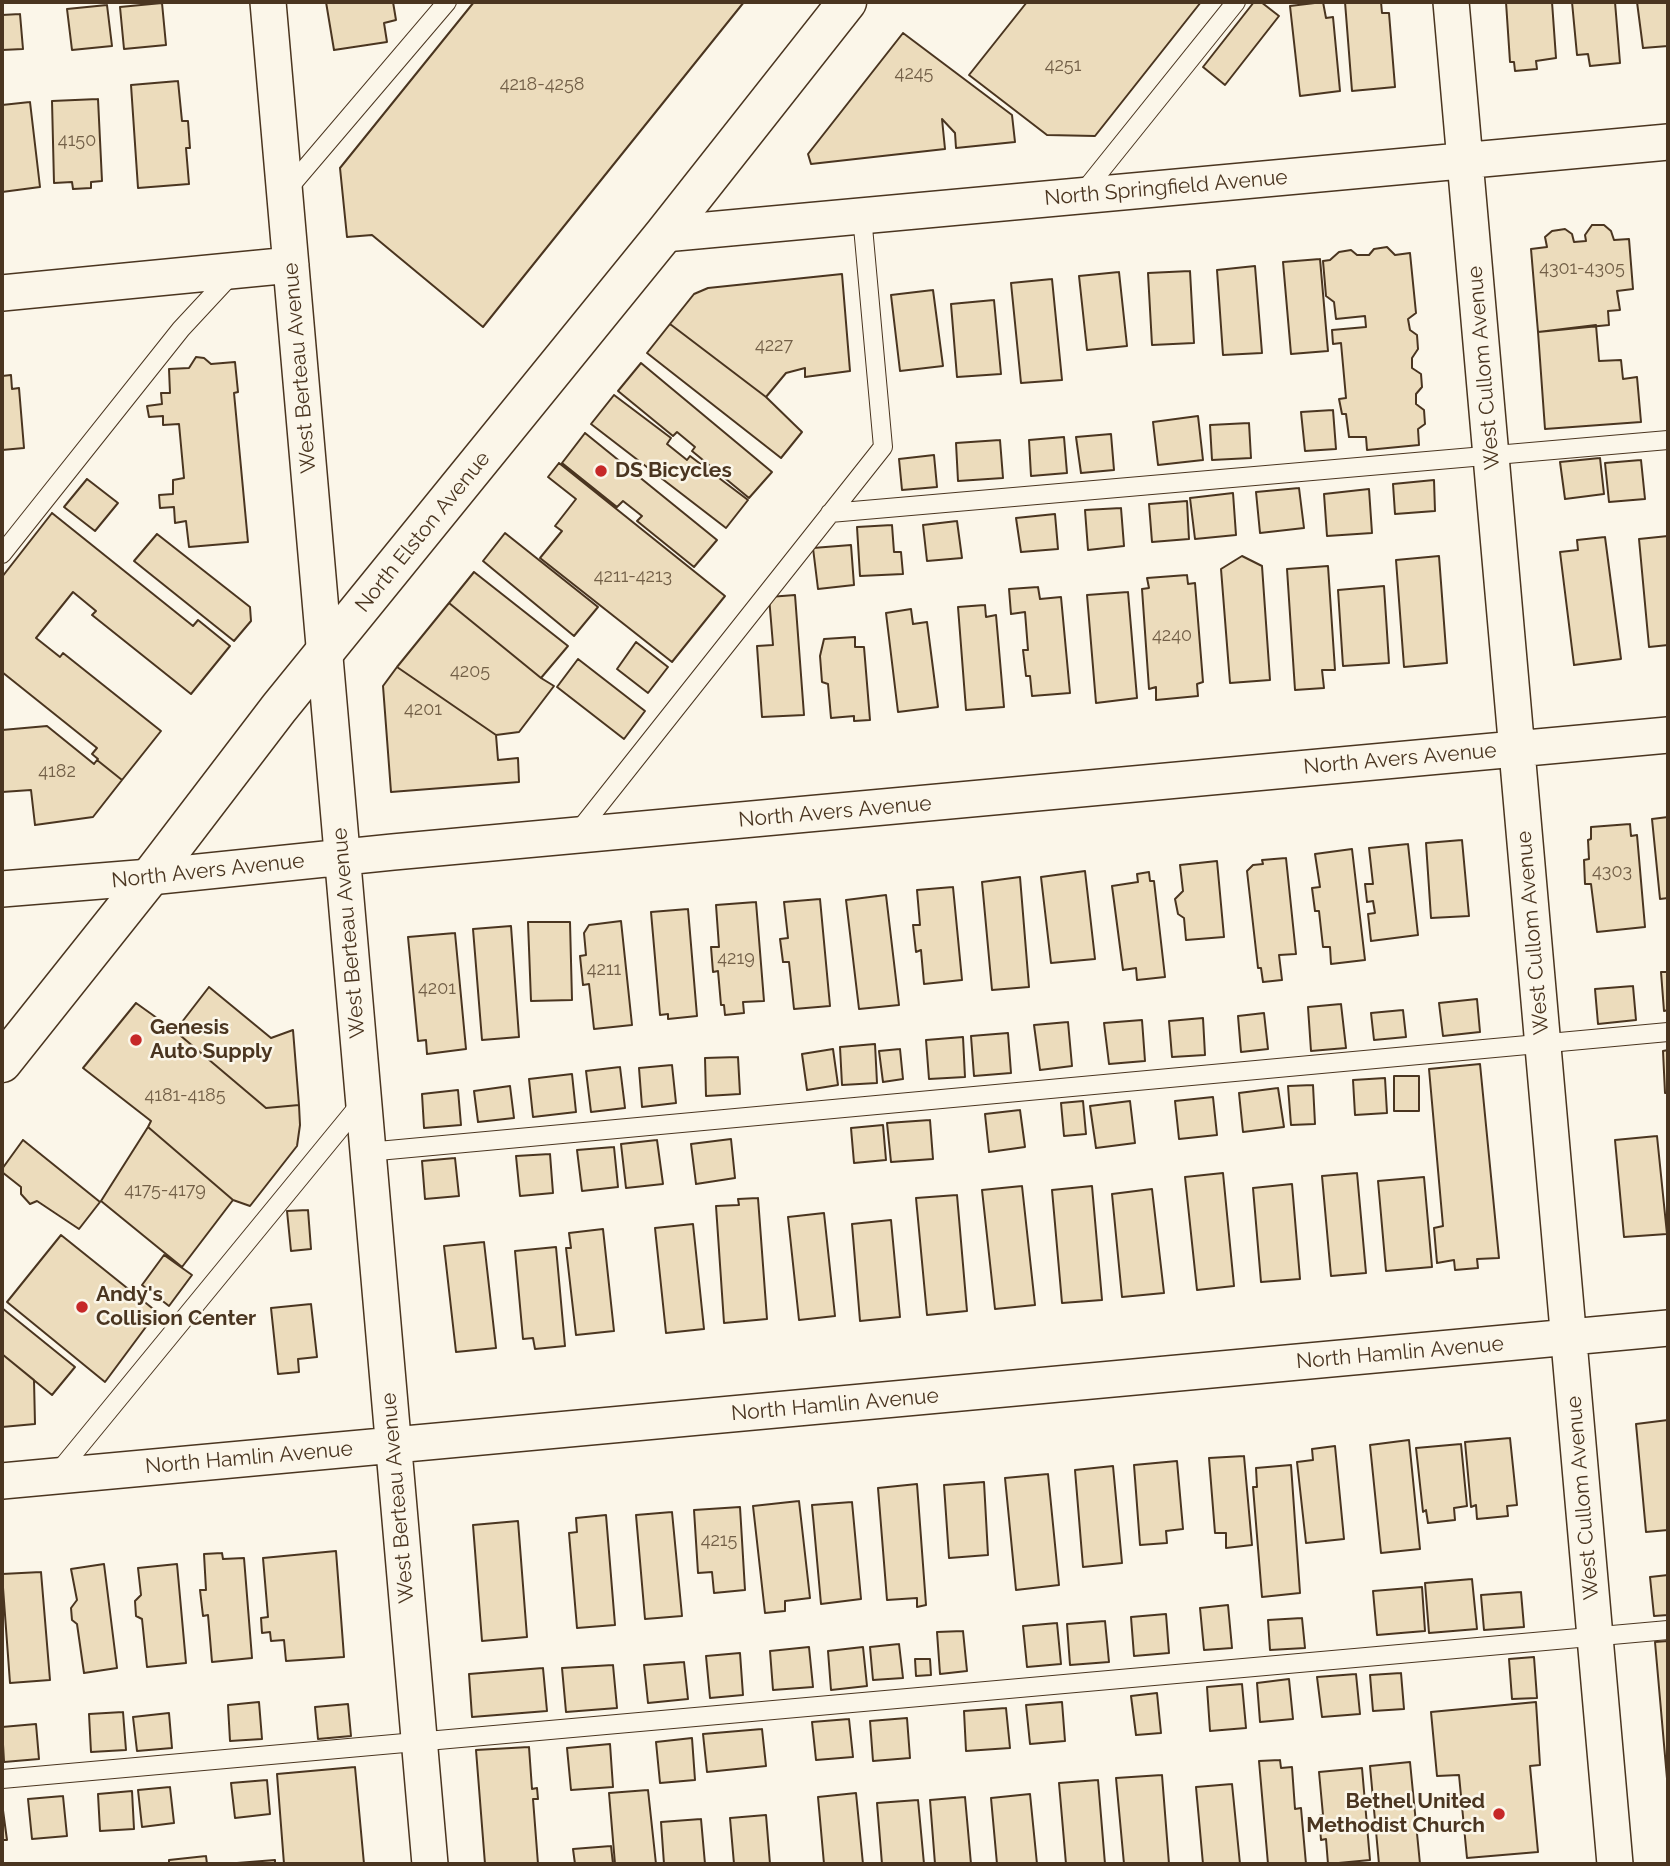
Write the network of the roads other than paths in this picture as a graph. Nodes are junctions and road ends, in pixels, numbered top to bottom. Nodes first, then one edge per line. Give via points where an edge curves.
1 (268, 2) edge
2 (447, 2) edge
3 (847, 2) edge
4 (1236, 2) edge
5 (1451, 2) edge
6 (1668, 142) edge
7 (1465, 161) junction
8 (285, 193) junction
9 (1080, 196) junction
10 (862, 216) junction
11 (664, 234) junction
12 (290, 265) junction
13 (236, 270) junction
14 (2, 293) edge
15 (1668, 440) edge
16 (1491, 456) junction
17 (830, 513) junction
18 (2, 554) edge
19 (325, 654) junction
20 (1668, 735) edge
21 (1517, 748) junction
22 (575, 836) junction
23 (342, 858) junction
24 (150, 877) junction
25 (2, 889) edge
26 (1668, 1032) edge
27 (1543, 1045) junction
28 (2, 1063) edge
29 (363, 1100) junction
30 (368, 1152) junction
31 (1668, 1328) edge
32 (1569, 1337) junction
33 (393, 1445) junction
34 (55, 1476) junction
35 (2, 1481) edge
36 (1668, 1630) edge
37 (1595, 1637) junction
38 (419, 1742) junction
39 (2, 1779) edge
40 (430, 1864) edge
41 (1615, 1864) edge

1 - 8 street, West Berteau Avenue
2 - 8 lane
3 - 11 main road, North Elston Avenue
4 - 9 lane
5 - 7 street, West Cullom Avenue
6 - 7 street, North Springfield Avenue
7 - 9 street, North Springfield Avenue
7 - 16 street, West Cullom Avenue
8 - 12 street, West Berteau Avenue
9 - 10 street, North Springfield Avenue
10 - 11 street, North Springfield Avenue
10 - 17 lane via 883,447
11 - 19 main road, North Elston Avenue
12 - 13 street
12 - 19 street, West Berteau Avenue
13 - 14 street
13 - 18 lane via 181,329
15 - 16 lane
16 - 17 lane
16 - 21 street, West Cullom Avenue
17 - 22 lane
19 - 23 street, West Berteau Avenue
19 - 24 main road, North Elston Avenue
20 - 21 street, North Avers Avenue
21 - 22 street, North Avers Avenue
21 - 27 street, West Cullom Avenue
22 - 23 street, North Avers Avenue
23 - 24 street, North Avers Avenue
23 - 29 street, West Berteau Avenue
24 - 25 street, North Avers Avenue
24 - 28 main road, North Elston Avenue
26 - 27 lane
27 - 30 lane
27 - 32 street, West Cullom Avenue
29 - 30 street, West Berteau Avenue
29 - 34 lane
30 - 33 street, West Berteau Avenue
31 - 32 street, North Hamlin Avenue
32 - 33 street, North Hamlin Avenue
32 - 37 street, West Cullom Avenue
33 - 34 street, North Hamlin Avenue
33 - 38 street, West Berteau Avenue
34 - 35 street, North Hamlin Avenue
36 - 37 lane
37 - 38 lane
37 - 41 street, West Cullom Avenue
38 - 39 lane
38 - 40 street, West Berteau Avenue

